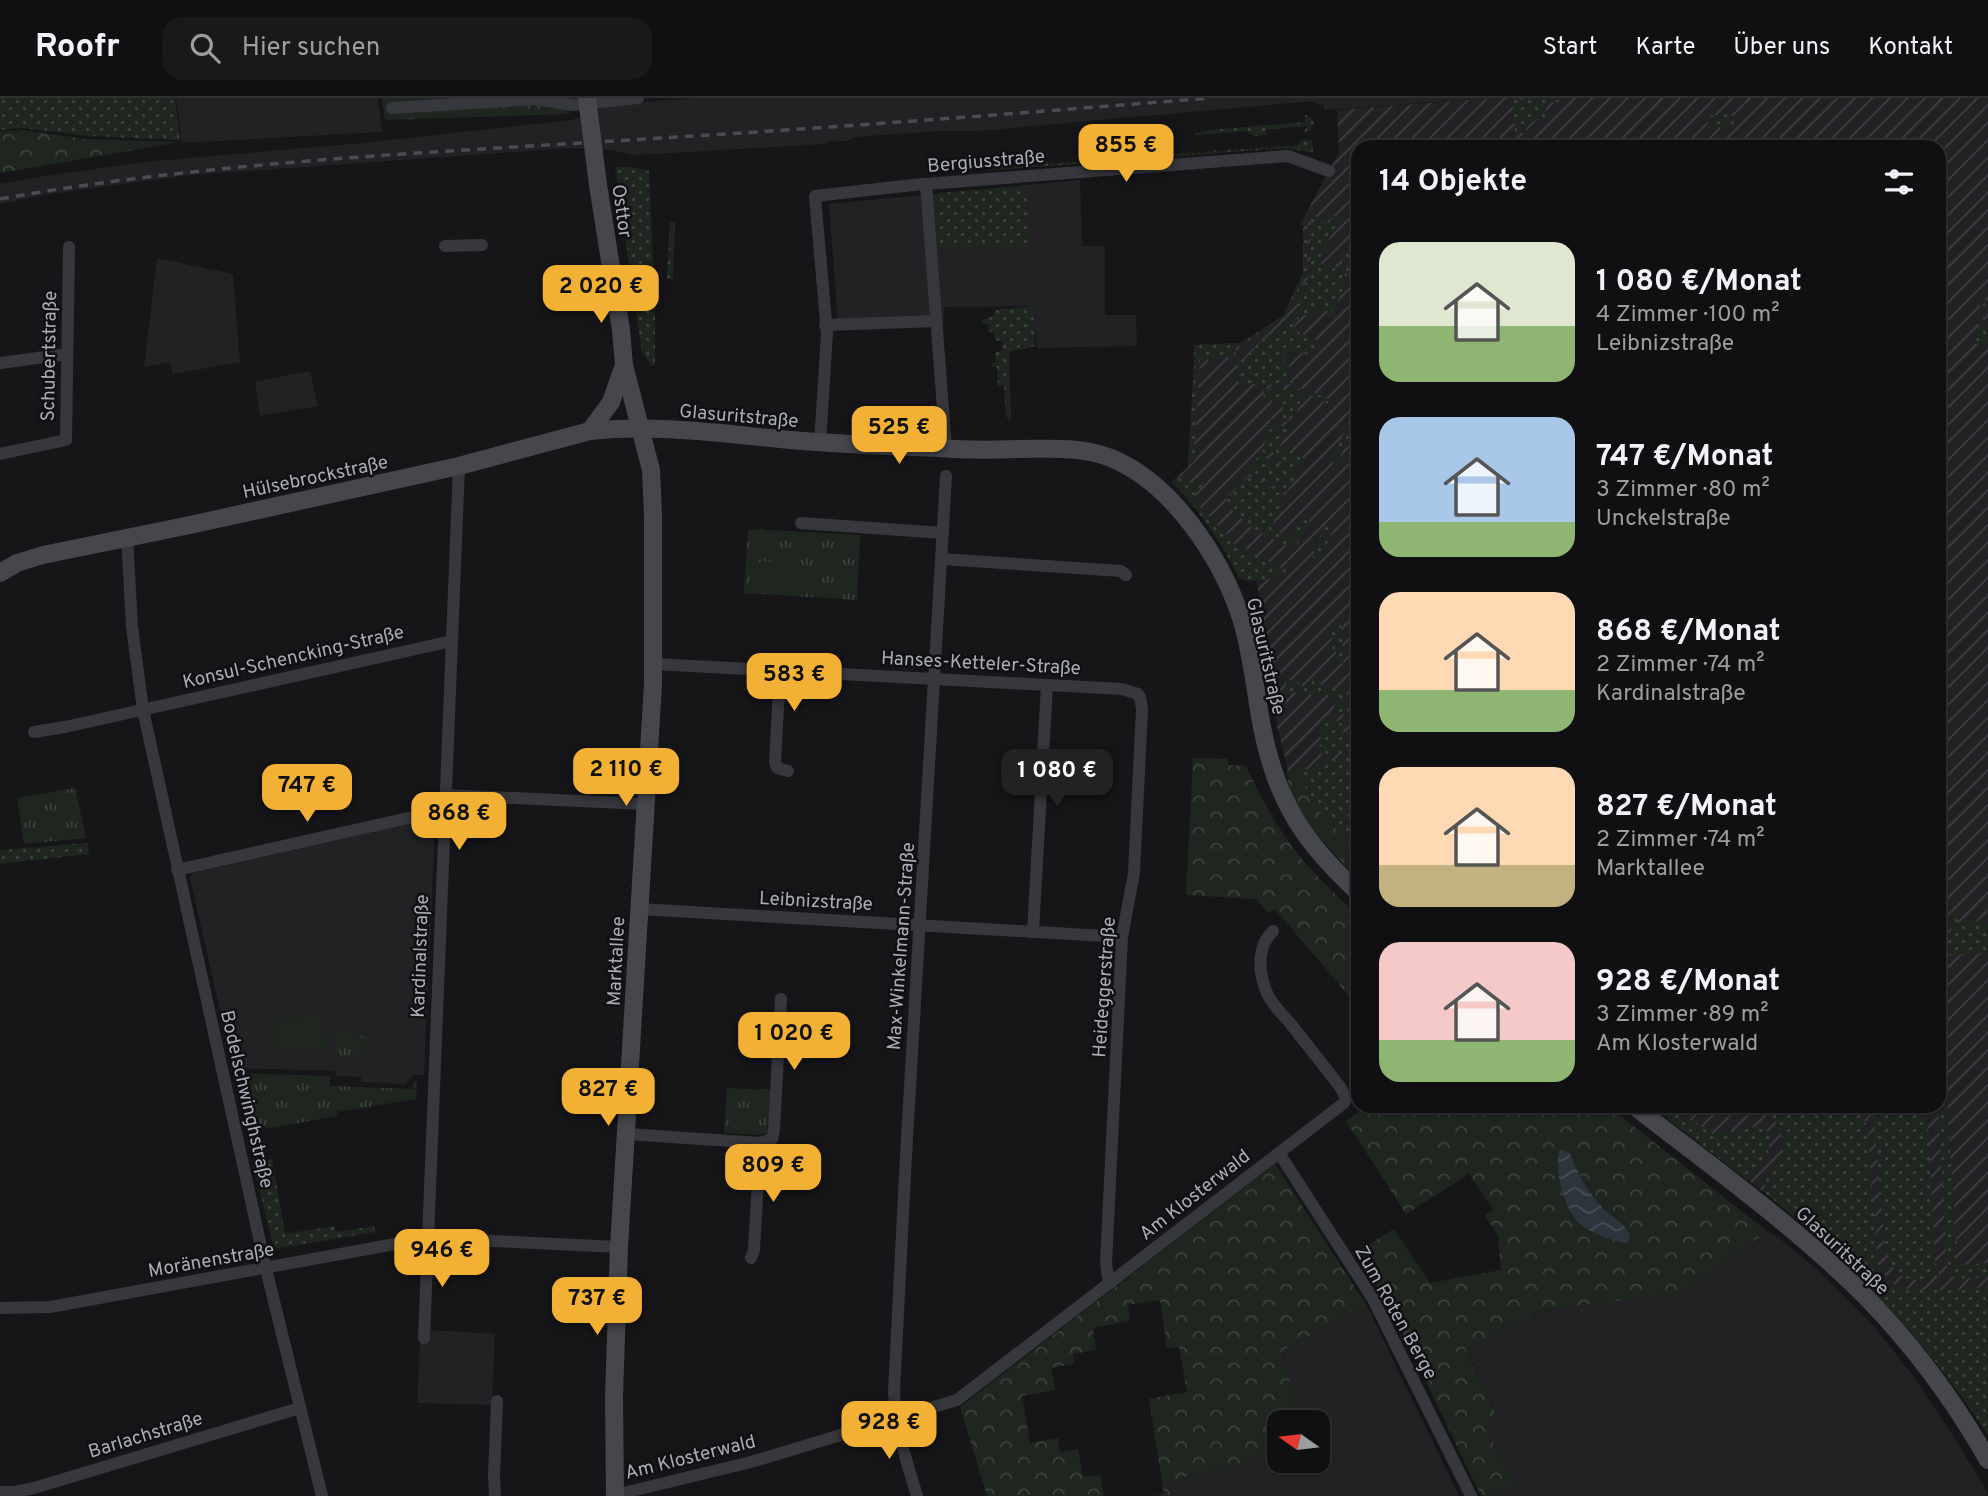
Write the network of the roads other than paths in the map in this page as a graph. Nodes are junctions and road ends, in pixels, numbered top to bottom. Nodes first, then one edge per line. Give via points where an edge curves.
1 (587, 98) edge
2 (638, 98) edge
3 (392, 108) dead end
4 (1329, 171) dead end
5 (926, 184) junction
6 (482, 245) dead end
7 (445, 246) dead end
8 (69, 247) dead end
9 (937, 321) junction
10 (826, 326) junction
11 (67, 354) junction
12 (0, 363) edge
13 (624, 365) junction
14 (641, 430) junction
15 (590, 431) junction
16 (820, 443) junction
17 (946, 449) junction
18 (0, 454) edge
19 (459, 466) junction
20 (946, 475) dead end
21 (801, 523) dead end
22 (943, 533) junction
23 (127, 537) junction
24 (942, 559) junction
25 (0, 573) edge
26 (1126, 575) dead end
27 (452, 641) junction
28 (653, 664) junction
29 (780, 671) junction
30 (934, 679) junction
31 (1047, 685) junction
32 (1138, 694) joint
33 (143, 710) junction
34 (34, 732) dead end
35 (788, 771) dead end
36 (446, 795) junction
37 (646, 804) junction
38 (444, 810) junction
39 (177, 870) junction
40 (1351, 885) edge
41 (639, 909) junction
42 (921, 925) junction
43 (1273, 931) dead end
44 (1033, 932) junction
45 (1122, 937) junction
46 (781, 999) dead end
47 (1643, 1113) edge
48 (627, 1134) junction
49 (760, 1143) junction
50 (1279, 1153) junction
51 (428, 1238) junction
52 (620, 1247) junction
53 (751, 1258) dead end
54 (266, 1269) junction
55 (1109, 1284) junction
56 (0, 1308) edge
57 (424, 1338) dead end
58 (498, 1401) dead end
59 (300, 1408) junction
60 (895, 1419) junction
61 (1988, 1460) edge
62 (0, 1492) edge
63 (323, 1496) edge
64 (495, 1496) edge
65 (613, 1496) edge
66 (917, 1496) edge
67 (1471, 1496) edge

1 - 13 main road, Osttor, bridge
2 - 3 street via 573,105 536,99
4 - 5 street, Bergiusstraße via 1288,156
5 - 9 street
5 - 10 street, Bergiusstraße via 815,196
6 - 7 street
8 - 11 street, Schubertstraße
9 - 10 street
9 - 17 street
10 - 16 street, Bergiusstraße
11 - 12 street
11 - 18 street, Schubertstraße via 66,440
13 - 14 main road, Osttor
13 - 15 main road, Osttor via 611,402
14 - 15 main road, Hülsebrockstraße
14 - 16 main road, Glasuritstraße
14 - 28 main road, Marktallee via 651,470
15 - 19 main road, Hülsebrockstraße
16 - 17 main road, Glasuritstraße
17 - 40 main road, Glasuritstraße via 1084,450 1125,465 1164,494 1207,547 1233,596 1269,761 1283,796 1323,859
19 - 23 main road, Hülsebrockstraße
19 - 27 street, Kardinalstraße
20 - 22 street, Max-Winkelmann-Straße
21 - 22 street
22 - 24 street, Max-Winkelmann-Straße
23 - 25 main road, Hülsebrockstraße via 43,555
23 - 33 street, Bodelschwinghstraße
24 - 26 street via 1121,571
24 - 30 street, Max-Winkelmann-Straße
27 - 33 street, Konsul-Schencking-Straße
27 - 36 street, Kardinalstraße
28 - 29 street, Hanses-Ketteler-Straße
28 - 37 main road, Marktallee
29 - 30 street, Hanses-Ketteler-Straße
29 - 35 street via 775,762 777,768
30 - 31 street, Hanses-Ketteler-Straße
30 - 42 street, Max-Winkelmann-Straße
31 - 32 street, Hanses-Ketteler-Straße
31 - 44 street
32 - 45 street, Heideggerstraße via 1142,709 1134,873
33 - 34 street
33 - 39 street, Bodelschwinghstraße
36 - 37 street
36 - 38 street, Kardinalstraße
37 - 41 main road, Marktallee
38 - 39 street
38 - 51 street, Kardinalstraße
39 - 54 street, Bodelschwinghstraße
41 - 42 street, Leibnizstraße
41 - 48 main road, Marktallee
42 - 44 street, Leibnizstraße
42 - 60 street, Max-Winkelmann-Straße via 905,1155
43 - 50 street, Am Klosterwald via 1262,948 1265,989 1346,1099
44 - 45 street, Leibnizstraße
45 - 55 street, Heideggerstraße via 1106,1264
46 - 49 street via 773,1135
47 - 61 main road, Glasuritstraße via 1805,1241 1865,1296 1936,1380
48 - 49 street
48 - 52 main road, Marktallee
49 - 53 street
50 - 55 street, Am Klosterwald
50 - 67 street, Zum Roten Berge via 1373,1299
51 - 52 street, Moränenstraße
51 - 54 street, Moränenstraße
51 - 57 street
52 - 65 main road, Marktallee
54 - 56 street, Moränenstraße via 50,1307
54 - 59 street, Bodelschwinghstraße
55 - 60 street, Am Klosterwald via 957,1400
58 - 64 street
59 - 62 street, Barlachstraße via 34,1488
59 - 63 street, Bodelschwinghstraße
60 - 65 street, Am Klosterwald via 751,1462
60 - 66 street

